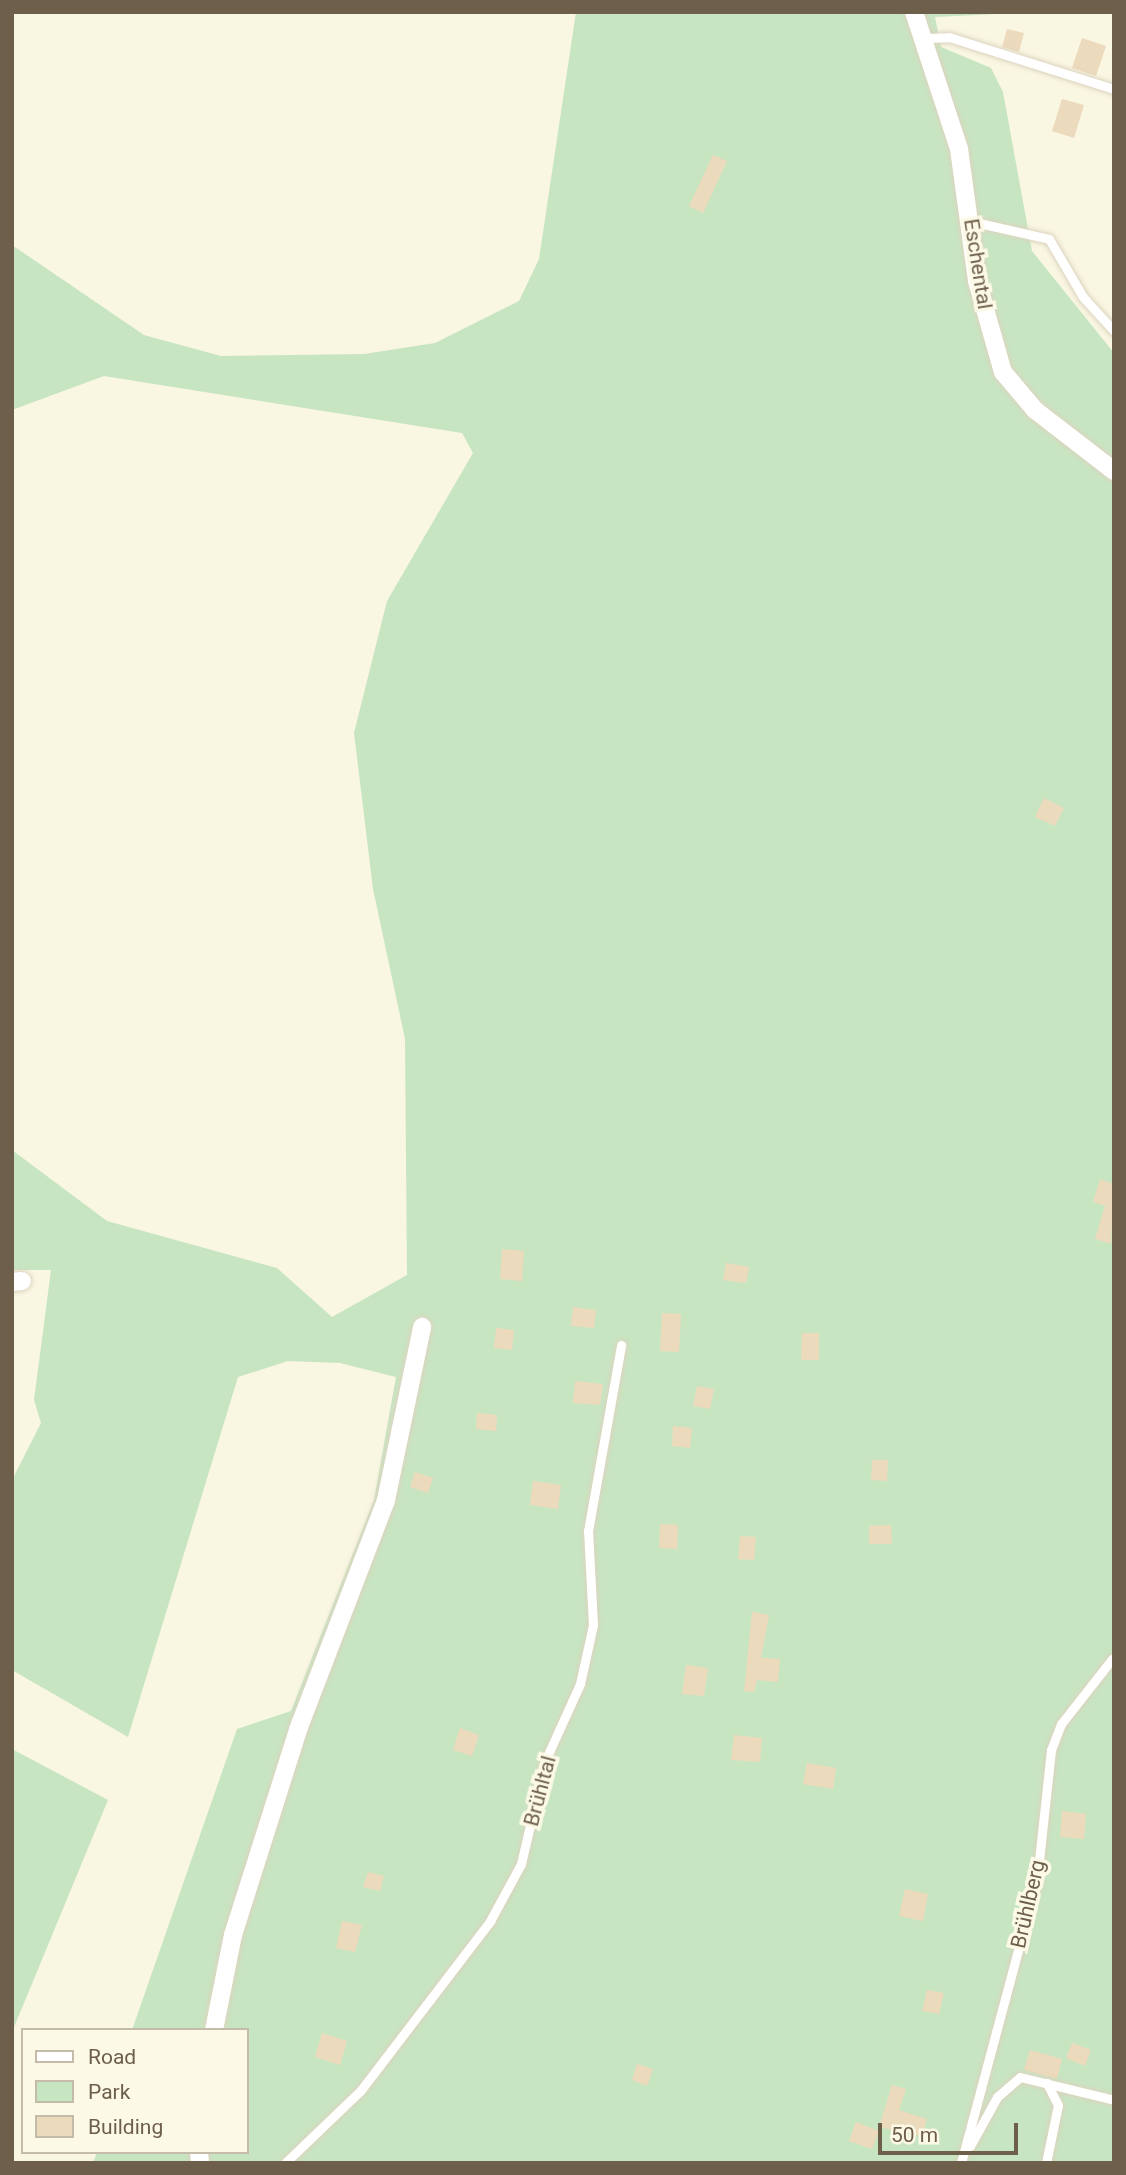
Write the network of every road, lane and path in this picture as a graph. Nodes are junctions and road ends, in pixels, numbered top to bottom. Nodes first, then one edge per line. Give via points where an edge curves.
1 (914, 12) edge
2 (926, 38) junction
3 (1114, 89) edge
4 (970, 221) junction
5 (1114, 331) edge
6 (1114, 471) edge
7 (422, 1327) dead end
8 (621, 1345) dead end
9 (1112, 1659) edge
10 (214, 2028) edge
11 (1047, 2083) junction
12 (1114, 2100) edge
13 (965, 2153) junction
14 (285, 2163) edge
15 (961, 2163) edge
16 (1046, 2163) edge

1 - 2 street, Eschental
2 - 3 lane via 950,37
2 - 4 street, Eschental via 959,149
4 - 5 lane via 1049,239 1083,297
4 - 6 street, Eschental via 977,281 1003,372 1035,410
7 - 10 street via 386,1500 299,1727 233,1935
8 - 14 lane, Brühltal via 588,1531 593,1625 580,1684 545,1761 521,1864 490,1921 361,2090
9 - 13 lane, Brühlberg via 1061,1724 1051,1750 1037,1879
11 - 12 lane
11 - 13 lane via 1020,2077 1005,2087
11 - 16 lane via 1058,2105
13 - 15 lane, Brühlberg

